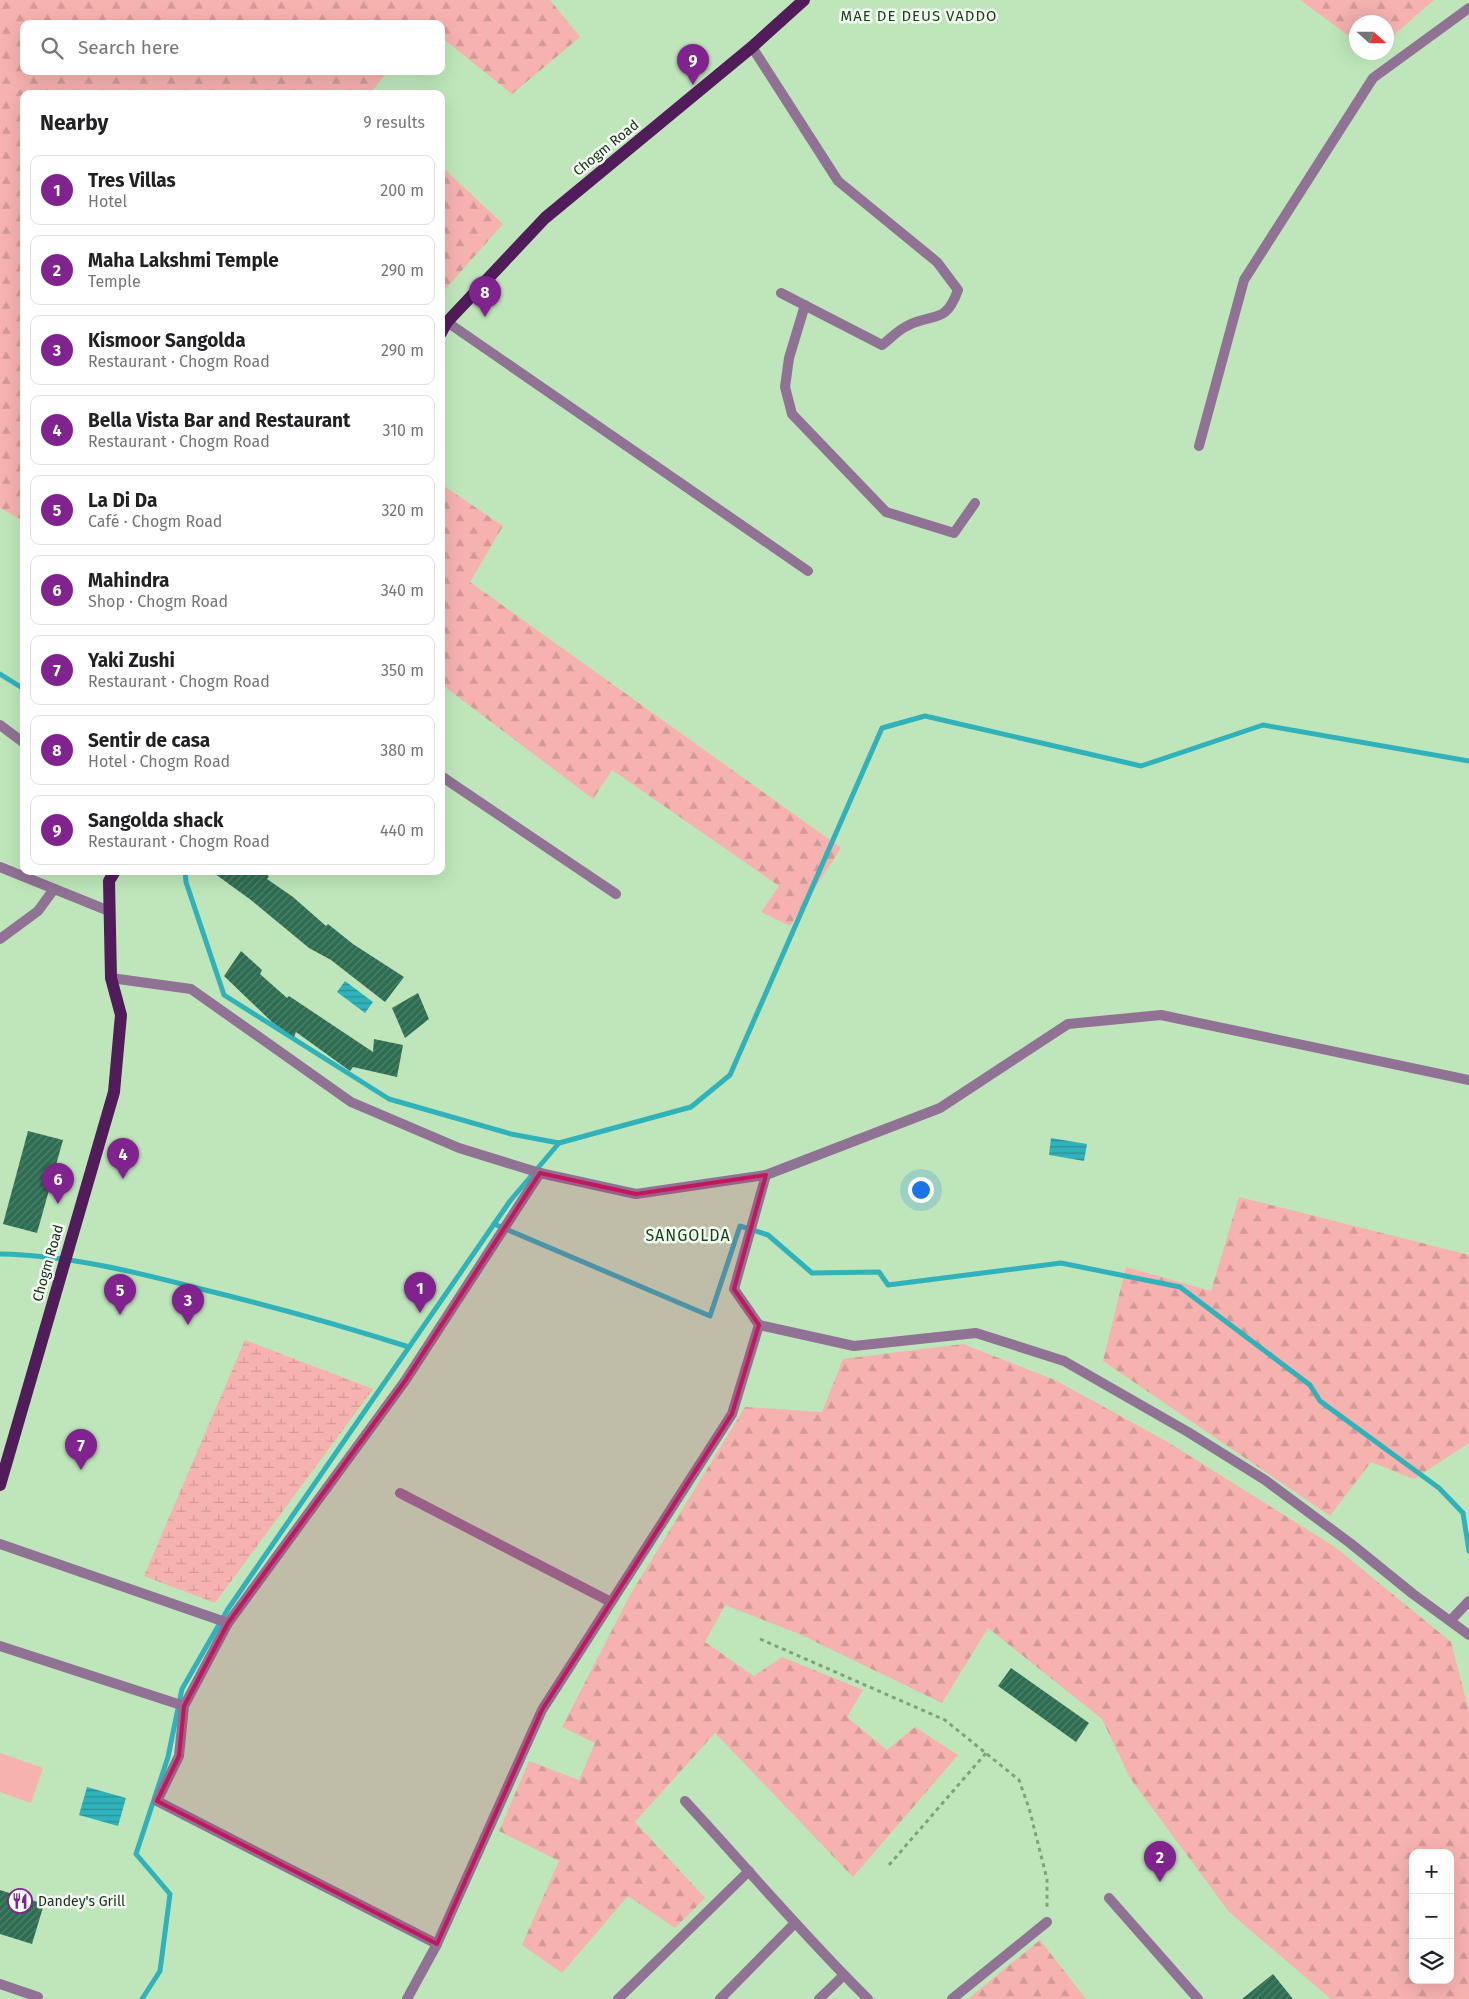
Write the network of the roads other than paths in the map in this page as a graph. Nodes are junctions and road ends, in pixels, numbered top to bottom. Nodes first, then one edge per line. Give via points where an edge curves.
1 (804, 0) edge
2 (1469, 8) edge
3 (752, 48) junction
4 (781, 293) dead end
5 (804, 305) junction
6 (445, 327) edge
7 (445, 329) edge
8 (1199, 446) dead end
9 (975, 503) dead end
10 (808, 571) dead end
11 (0, 725) edge
12 (20, 740) edge
13 (445, 779) edge
14 (0, 867) edge
15 (112, 875) edge
16 (54, 889) junction
17 (616, 894) dead end
18 (109, 912) junction
19 (0, 940) edge
20 (111, 978) junction
21 (1469, 1080) edge
22 (540, 1173) junction
23 (766, 1175) junction
24 (760, 1324) junction
25 (4, 1459) edge
26 (0, 1485) edge
27 (400, 1493) dead end
28 (0, 1544) edge
29 (1469, 1601) edge
30 (612, 1602) junction
31 (1451, 1620) junction
32 (228, 1623) junction
33 (1469, 1635) edge
34 (0, 1646) edge
35 (184, 1706) junction
36 (685, 1801) dead end
37 (749, 1871) junction
38 (1109, 1898) dead end
39 (1047, 1922) road end
40 (794, 1924) junction
41 (437, 1944) junction
42 (844, 1975) junction
43 (0, 1984) edge
44 (38, 1997) dead end
45 (407, 1999) edge
46 (618, 1999) edge
47 (720, 1999) edge
48 (819, 1999) edge
49 (868, 1999) edge
50 (952, 1999) edge
51 (1198, 1999) edge

1 - 3 main road, Chogm Road
2 - 8 street via 1374,78 1244,280
3 - 5 street via 838,182 937,262 958,290 953,305 940,316 907,325 882,346
3 - 6 main road, Chogm Road via 545,218
4 - 5 street
5 - 9 street via 789,358 785,387 792,414 886,512 954,533
7 - 10 street
11 - 12 street
13 - 17 street
14 - 16 street
15 - 18 main road, Chogm Road via 109,881
16 - 18 street
16 - 19 street via 38,911
18 - 20 main road, Chogm Road
20 - 22 street via 191,989 351,1102 459,1148
20 - 25 main road, Chogm Road via 121,1015 114,1092
21 - 23 street via 1161,1015 1068,1024 940,1108
22 - 23 street via 636,1194
22 - 32 street via 405,1381
23 - 24 street via 734,1289
24 - 30 street via 732,1414
24 - 31 street via 854,1346 976,1333 1064,1361 1265,1480
25 - 26 main road, Chogm Road
27 - 30 street
28 - 32 street
29 - 31 street
30 - 41 street via 542,1710
31 - 33 street
32 - 35 street
34 - 35 street
35 - 41 street via 178,1756 157,1801
36 - 37 street
37 - 40 street
37 - 46 street
38 - 51 street
39 - 50 street
40 - 42 street
40 - 47 street
41 - 45 street
42 - 48 street
42 - 49 street
43 - 44 street

